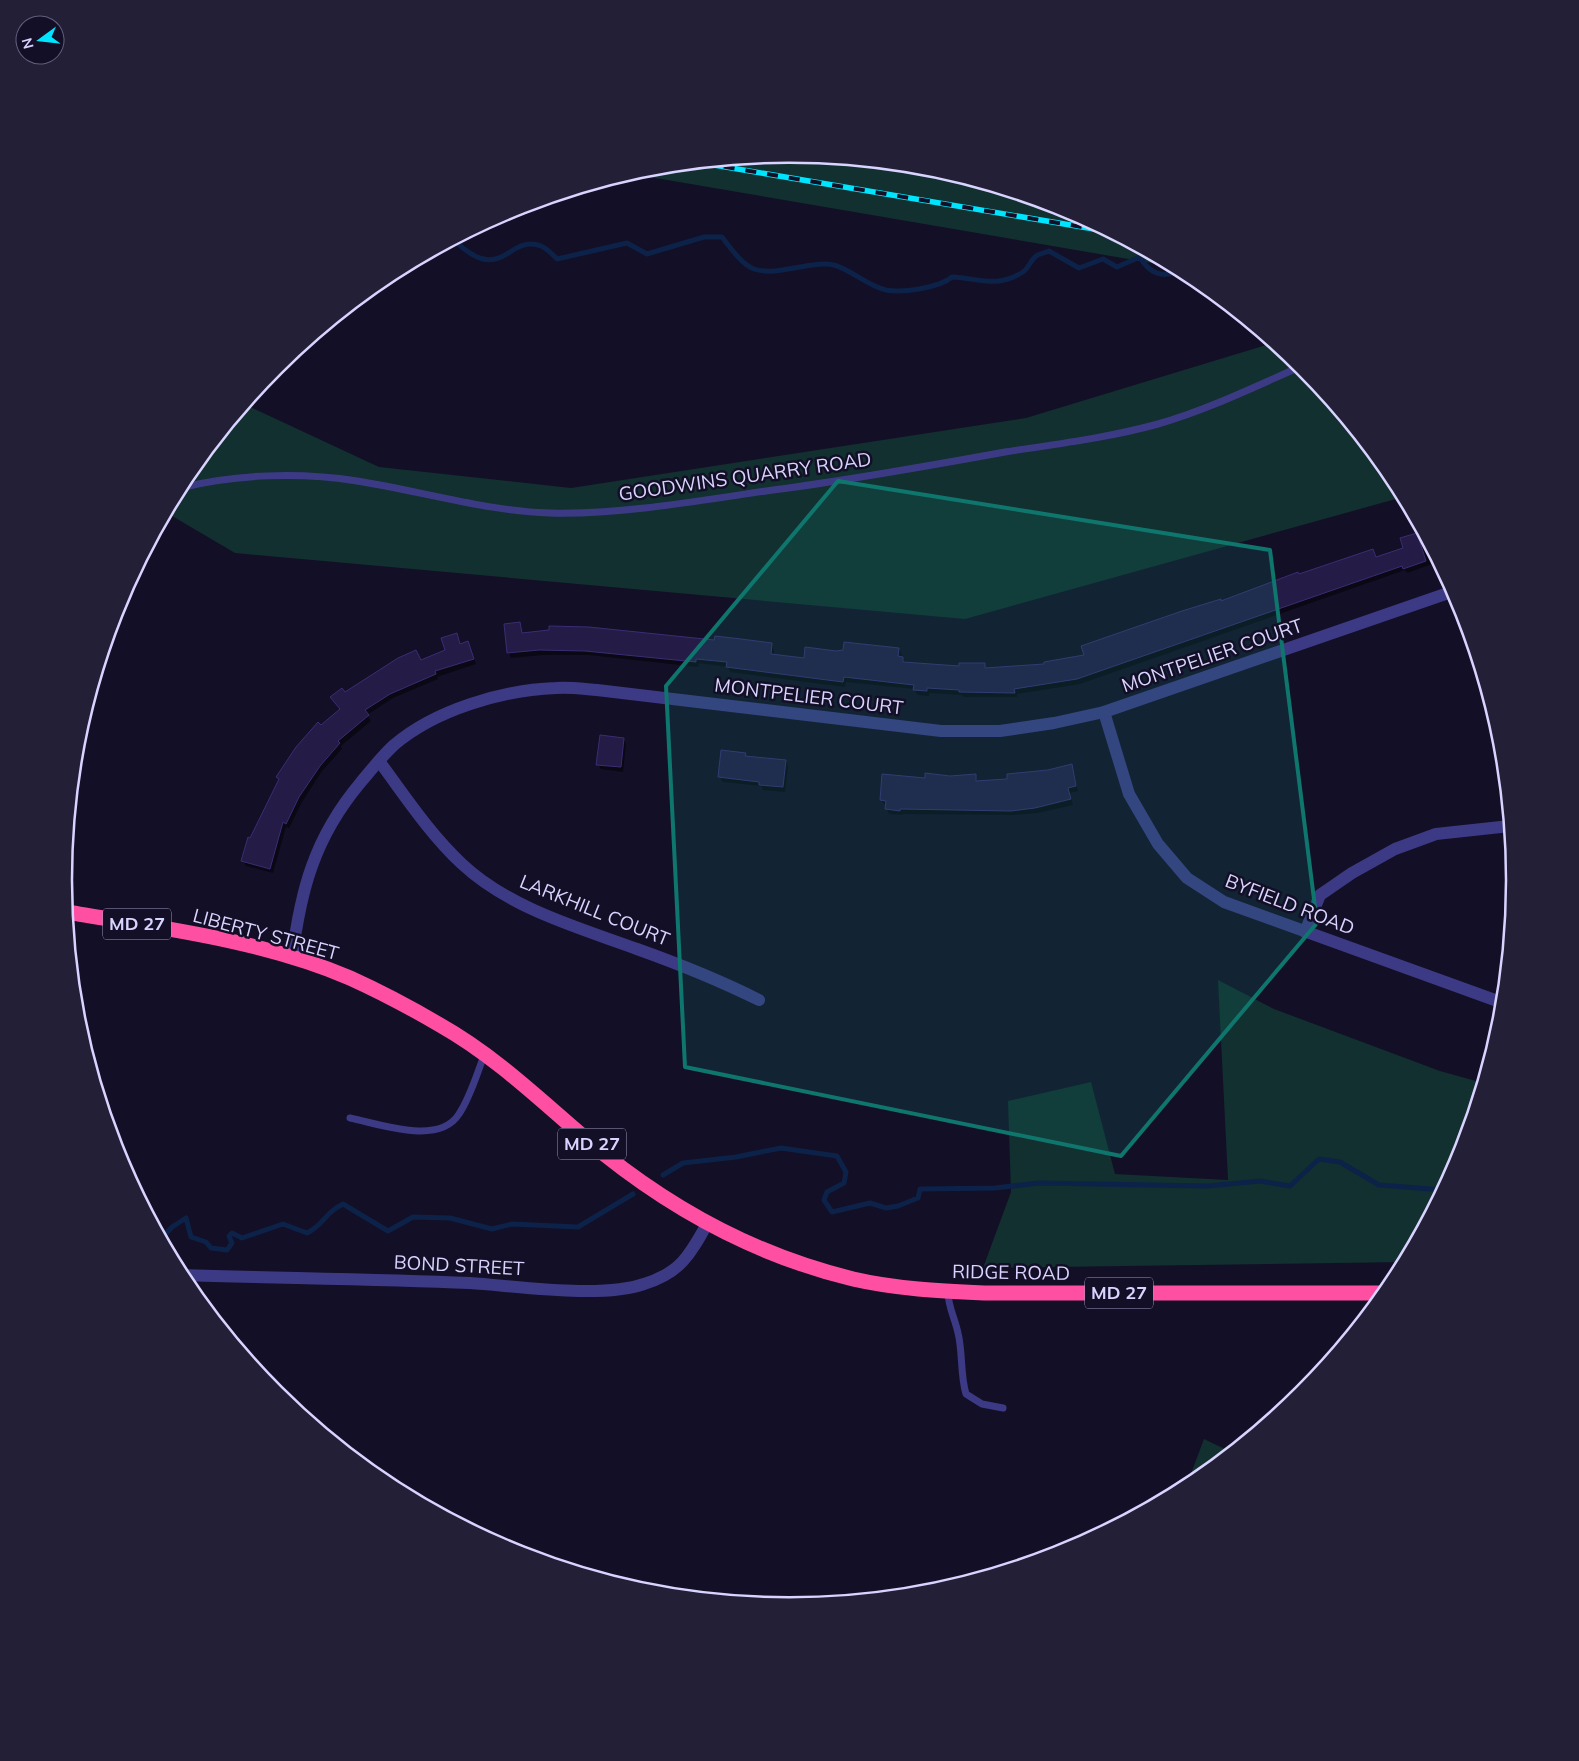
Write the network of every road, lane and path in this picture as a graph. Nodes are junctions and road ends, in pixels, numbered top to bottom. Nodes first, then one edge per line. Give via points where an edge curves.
1 (1292, 370) edge
2 (191, 486) edge
3 (1447, 594) edge
4 (1104, 712) junction
5 (379, 761) junction
6 (1504, 826) edge
7 (73, 913) edge
8 (1305, 932) junction
9 (292, 958) junction
10 (759, 1000) dead end
11 (1496, 1000) edge
12 (485, 1053) junction
13 (350, 1118) dead end
14 (708, 1224) junction
15 (191, 1275) edge
16 (948, 1292) junction
17 (1376, 1293) edge
18 (1003, 1408) dead end

1 - 2 lane, GOODWINS QUARRY ROAD via 1198,411 1158,424 1086,440 824,483 589,512 520,511 354,481 281,476
3 - 4 street, MONTPELIER COURT
4 - 5 street, MONTPELIER COURT via 1000,731 941,731 557,688 495,697 463,707 418,729 395,744
4 - 8 street, BYFIELD ROAD via 1129,794 1158,844 1188,878 1224,902
5 - 9 street, MONTPELIER COURT via 344,803 318,849 304,891
5 - 10 street, LARKHILL COURT via 432,833 462,864 493,888 524,905 710,976
6 - 8 street via 1436,834 1395,849 1320,895
7 - 9 highway, LIBERTY STREET / MD 27 via 206,936
8 - 11 street, BYFIELD ROAD
9 - 12 highway, LIBERTY STREET / MD 27 via 391,998
12 - 13 lane via 459,1114 442,1128 425,1132
12 - 14 highway, LIBERTY STREET / MD 27 via 638,1180
14 - 15 street, BOND STREET via 689,1256 675,1270 642,1285 618,1289
14 - 16 highway, RIDGE ROAD / MD 27 via 772,1253 836,1274 888,1286
16 - 17 highway, RIDGE ROAD / MD 27
16 - 18 lane via 948,1304 958,1332 961,1378 966,1394 982,1404

